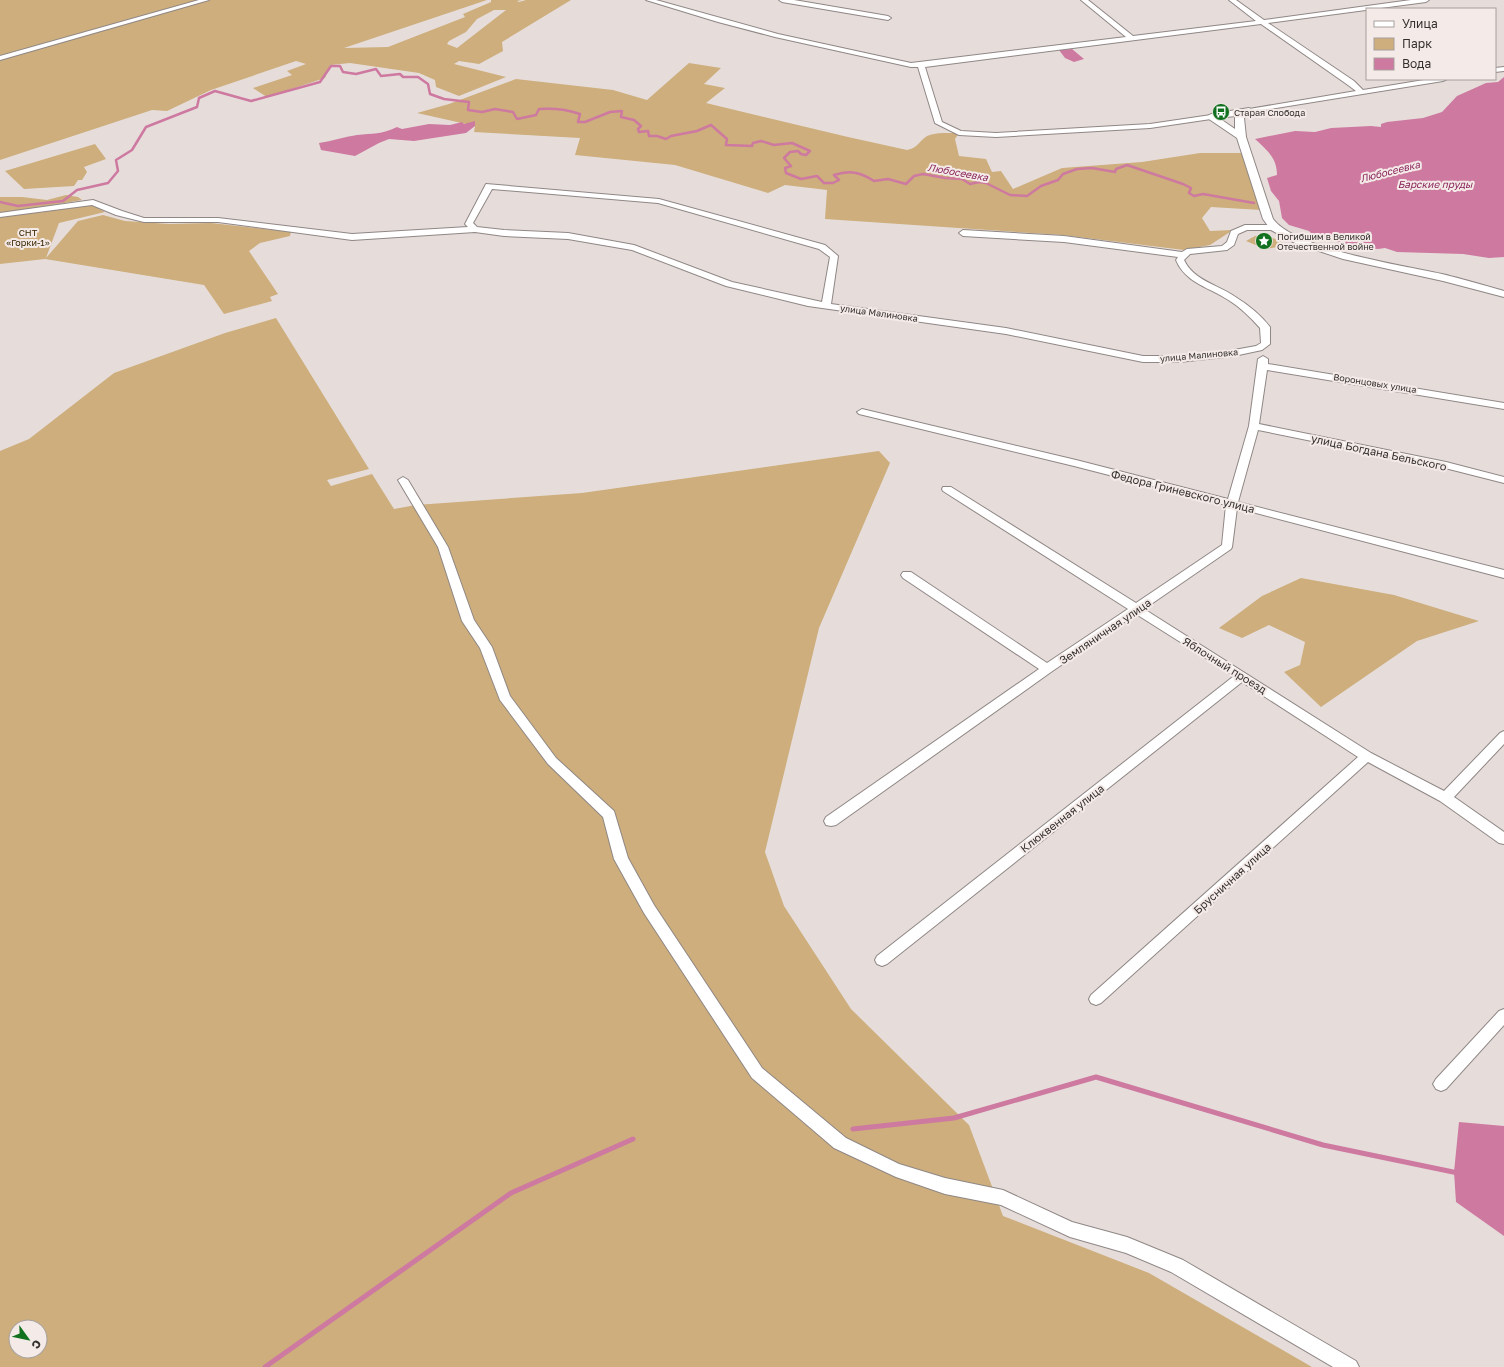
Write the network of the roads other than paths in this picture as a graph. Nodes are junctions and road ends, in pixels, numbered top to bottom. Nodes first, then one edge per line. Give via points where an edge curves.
1 (206, 0) edge
2 (649, 0) edge
3 (782, 0) edge
4 (1084, 0) edge
5 (1232, 0) edge
6 (1426, 0) edge
7 (1366, 8) edge
8 (1366, 8) edge
9 (888, 18) dead end
10 (1262, 22) junction
11 (1132, 39) junction
12 (0, 58) edge
13 (921, 65) junction
14 (1437, 80) edge
15 (1362, 93) junction
16 (1248, 111) junction
17 (1229, 114) junction
18 (1211, 117) junction
19 (1239, 117) junction
20 (1241, 136) junction
21 (0, 215) edge
22 (1275, 228) junction
23 (475, 229) junction
24 (962, 233) dead end
25 (1183, 255) junction
26 (1504, 294) edge
27 (826, 305) junction
28 (1259, 348) junction
29 (1264, 366) junction
30 (1504, 406) edge
31 (862, 412) dead end
32 (1254, 426) junction
33 (403, 480) dead end
34 (1504, 480) edge
35 (947, 489) dead end
36 (1232, 503) junction
37 (1504, 574) edge
38 (907, 575) dead end
39 (1136, 610) junction
40 (1048, 669) junction
41 (1242, 676) junction
42 (1504, 736) edge
43 (1367, 756) junction
44 (1445, 798) junction
45 (831, 821) dead end
46 (1504, 838) edge
47 (882, 960) dead end
48 (1096, 999) dead end
49 (1504, 1015) edge
50 (1441, 1084) dead end
51 (1350, 1367) edge

1 - 12 street
2 - 13 street via 777,36
3 - 9 street
4 - 11 street
5 - 10 street
6 - 8 street
7 - 10 street
10 - 11 street
10 - 15 street
11 - 13 street
13 - 18 street via 939,123 959,133 996,135 1150,126
14 - 15 street
15 - 16 street
16 - 17 street
16 - 19 street
17 - 18 street
17 - 19 street
18 - 20 street
19 - 20 street
20 - 22 street via 1268,219
21 - 23 street, улица Малиновка via 93,202 144,220 218,220 352,237
22 - 25 street via 1245,227 1234,233 1231,243 1224,248 1187,252
22 - 26 street via 1299,241 1347,257
23 - 27 street, улица Малиновка via 568,236 634,248 729,284
23 - 27 street via 468,224 489,186 659,201 822,247 834,256
24 - 25 street via 1064,239
25 - 28 street via 1180,260 1182,267 1201,282 1232,298 1265,327 1265,344
27 - 28 street, улица Малиновка via 1006,331 1143,359 1179,359
28 - 29 street
29 - 30 street, Воронцовых улица
29 - 32 street, Земляничная улица
31 - 36 street, Федора Гриневского улица
32 - 34 street, улица Богдана Бельского via 1446,465
32 - 36 street, Земляничная улица
33 - 51 street via 443,547 468,621 486,647 504,697 552,761 609,815 621,859 648,909 757,1073 840,1143 896,1170 945,1186 1003,1198 1070,1229 1127,1245 1178,1266
35 - 39 street, Яблочный проезд
36 - 37 street, Федора Гриневского улица
36 - 39 street, Земляничная улица via 1227,548
38 - 40 street
39 - 40 street, Земляничная улица
39 - 41 street, Яблочный проезд
40 - 45 street, Земляничная улица
41 - 43 street, Яблочный проезд
41 - 47 street, Клюквенная улица
42 - 44 street
43 - 44 street, Яблочный проезд
43 - 48 street, Брусничная улица
44 - 46 street, Яблочный проезд
49 - 50 street

